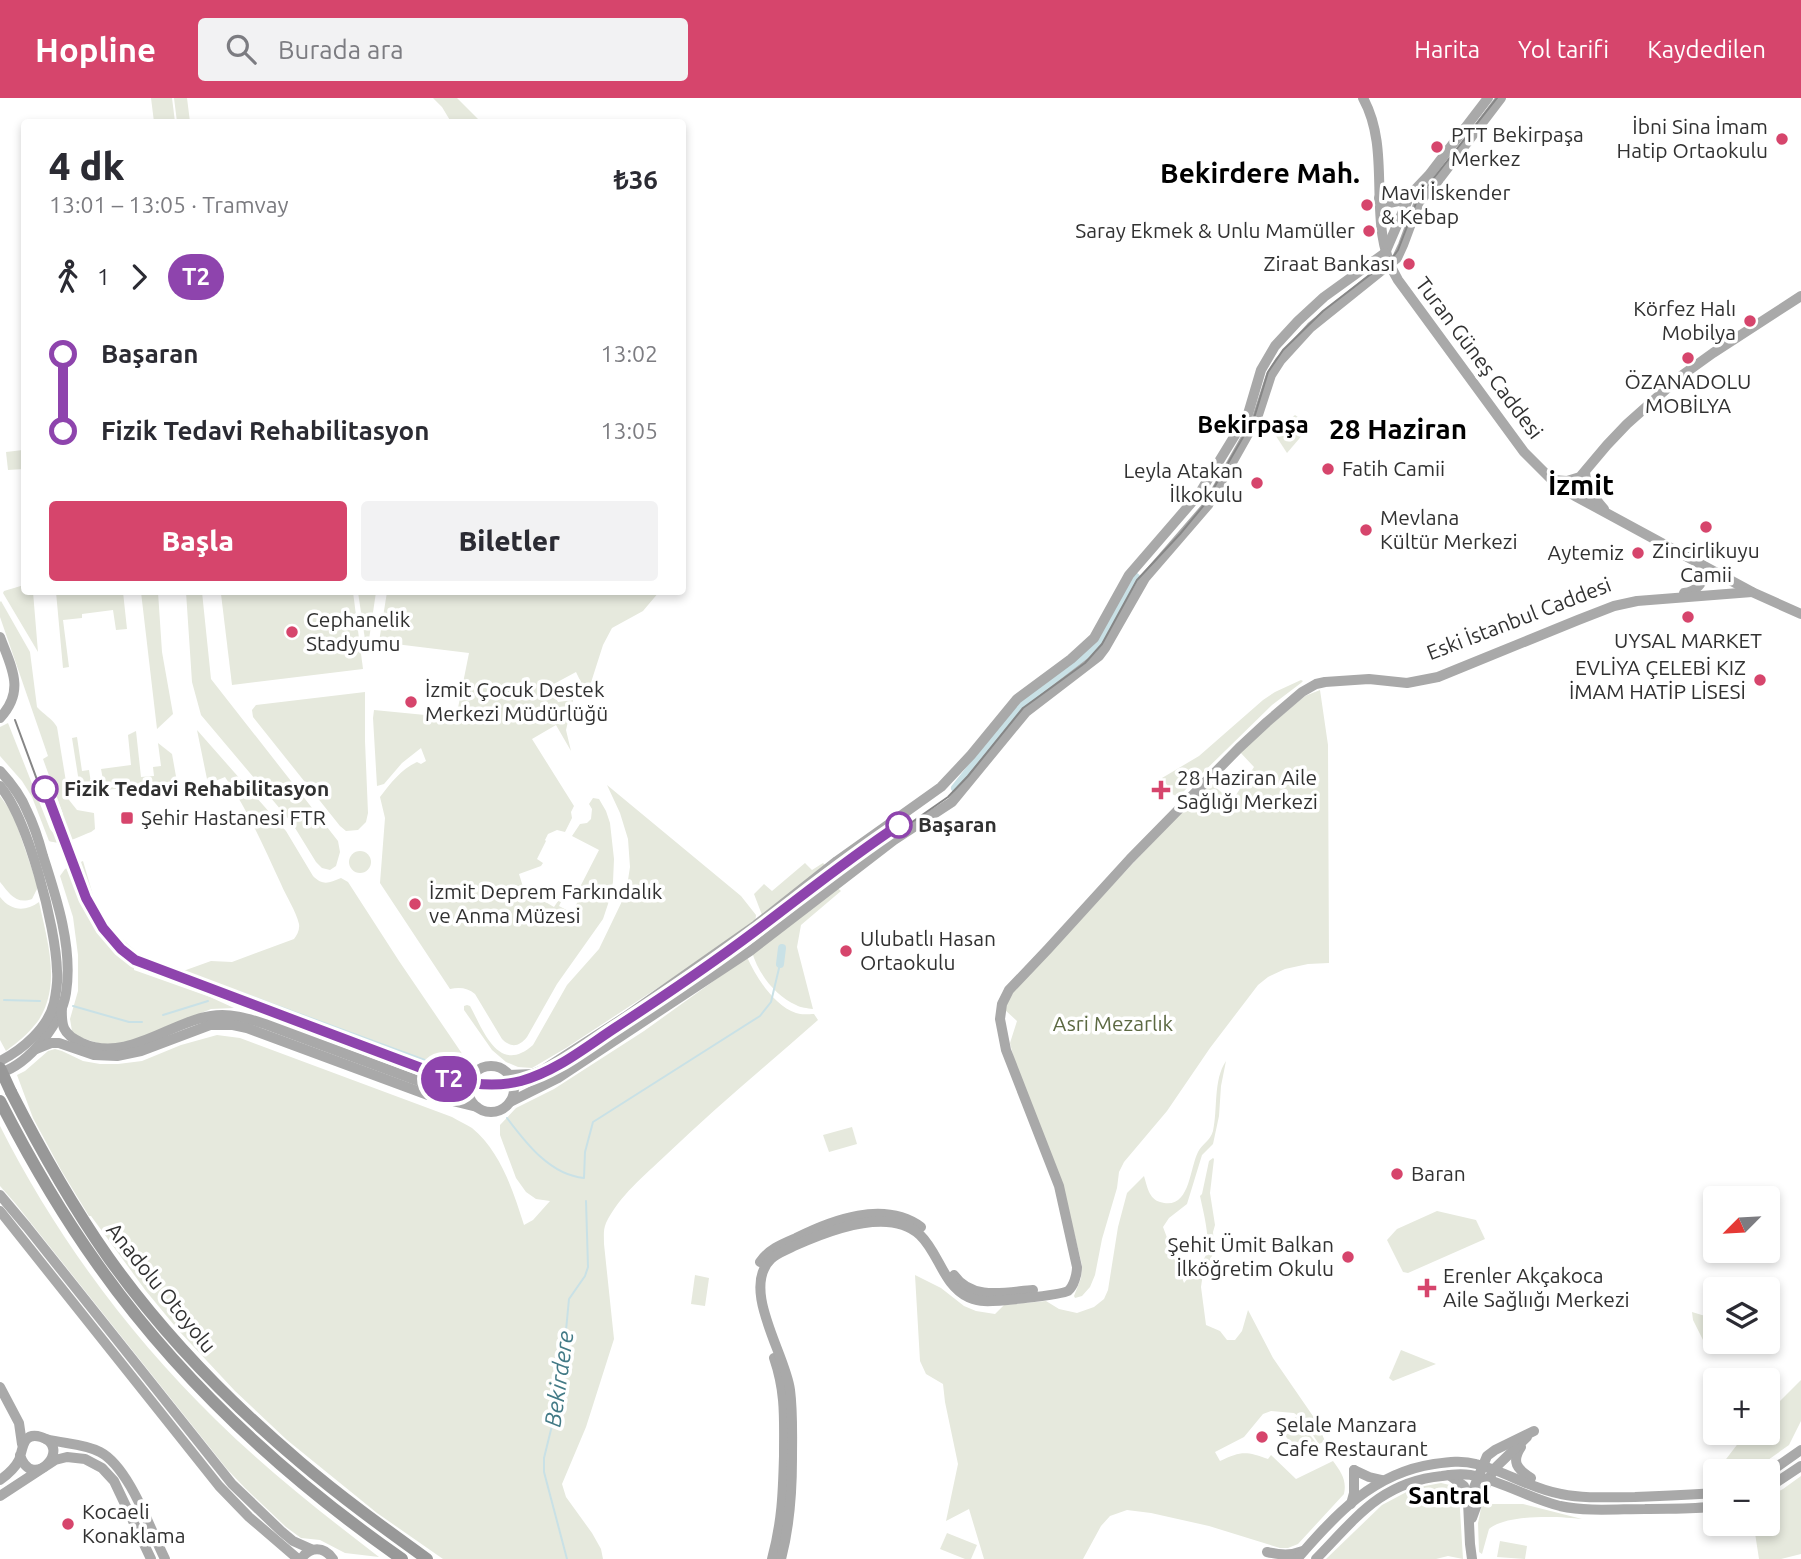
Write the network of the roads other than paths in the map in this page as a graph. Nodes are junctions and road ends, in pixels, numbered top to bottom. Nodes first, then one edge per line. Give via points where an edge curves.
1 (1363, 98) edge
2 (1488, 98) edge
3 (1501, 98) edge
4 (1379, 198) junction
5 (1414, 198) junction
6 (1385, 253) junction
7 (1390, 265) junction
8 (1801, 296) edge
9 (1585, 472) junction
10 (1552, 480) junction
11 (1605, 511) junction
12 (1708, 569) junction
13 (1752, 592) junction
14 (1693, 597) junction
15 (1801, 614) edge
16 (0, 637) edge
17 (0, 718) edge
18 (0, 771) edge
19 (0, 786) edge
20 (62, 1004) junction
21 (36, 1049) junction
22 (0, 1061) edge
23 (0, 1068) edge
24 (0, 1073) edge
25 (509, 1075) junction
26 (469, 1087) junction
27 (0, 1101) edge
28 (510, 1102) junction
29 (477, 1107) junction
30 (0, 1195) edge
31 (0, 1211) edge
32 (0, 1387) edge
33 (19, 1423) junction
34 (1528, 1437) junction
35 (41, 1438) junction
36 (1501, 1447) junction
37 (21, 1449) junction
38 (1801, 1450) edge
39 (1459, 1461) junction
40 (1780, 1465) edge
41 (1801, 1466) edge
42 (46, 1467) junction
43 (1486, 1473) junction
44 (1449, 1475) junction
45 (0, 1480) edge
46 (1382, 1480) junction
47 (1780, 1480) edge
48 (1703, 1494) edge
49 (0, 1496) edge
50 (1576, 1496) junction
51 (1468, 1502) junction
52 (1351, 1504) junction
53 (1703, 1507) edge
54 (1469, 1527) junction
55 (311, 1549) junction
56 (1306, 1550) junction
57 (1271, 1555) edge
58 (331, 1557) edge
59 (151, 1559) edge
60 (165, 1559) edge
61 (300, 1559) edge
62 (346, 1559) edge
63 (402, 1559) edge
64 (427, 1559) edge
65 (772, 1559) edge
66 (781, 1559) edge
67 (1297, 1559) edge
68 (1316, 1559) edge
69 (1472, 1559) edge

1 - 4 main road, Turan Güneş Caddesi via 1374,127
2 - 5 main road
3 - 5 main road via 1437,182
4 - 5 main road via 1389,203
4 - 6 main road, Turan Güneş Caddesi
5 - 6 main road
5 - 7 main road via 1400,253
6 - 7 main road, Turan Güneş Caddesi
6 - 25 main road via 1324,298 1275,346 1261,370 1248,414 1199,494 1129,575 1094,638 1017,699 941,787 625,1017 543,1069
7 - 10 main road, Turan Güneş Caddesi via 1508,431
7 - 28 main road via 1311,327 1285,355 1271,375 1257,418 1208,505 1145,578 1105,648 1091,664 1026,712 952,802 750,951 558,1078
8 - 9 main road via 1681,376 1606,445
9 - 10 main road via 1571,480
9 - 11 main road
10 - 11 main road, Turan Güneş Caddesi
11 - 12 main road, Turan Güneş Caddesi
12 - 13 main road, Turan Güneş Caddesi
12 - 14 main road via 1708,586
12 - 65 main road, Eski İstanbul Caddesi via 1693,592 1633,596 1609,603 1428,676 1341,675 1310,683 1273,710 1127,856 1010,984 996,1010 1001,1052 1058,1198 1071,1265 1067,1281 1051,1289 974,1291 957,1280 925,1231 907,1219 887,1214 821,1226 772,1249 760,1262 754,1301 784,1399 783,1502
13 - 14 main road, Eski İstanbul Caddesi
13 - 15 main road, Turan Güneş Caddesi
14 - 66 main road, Eski İstanbul Caddesi via 1614,606 1432,679 1407,683 1369,679 1309,687 1267,722 1129,859 1009,990 1002,1004 1006,1050 1063,1197 1077,1267 1069,1289 1027,1298 974,1299 950,1282 917,1233 885,1222 824,1233 775,1256 764,1270 761,1300 786,1372 793,1420 790,1519
16 - 17 main road via 15,691
18 - 20 main road via 27,810 50,878 68,970
19 - 22 main road via 15,808 43,890 58,972 53,1005 41,1028
20 - 21 main road
20 - 26 main road via 66,1032 88,1046 120,1048 202,1018 225,1015 264,1024 432,1086
21 - 24 main road
21 - 29 main road via 59,1042 94,1055 117,1056 210,1025 233,1025 428,1095
23 - 64 highway, Anadolu Otoyolu, bridge via 42,1153 84,1222 196,1363 286,1450
25 - 26 main road via 496,1067 481,1069
25 - 28 main road via 514,1088
26 - 29 main road
27 - 63 highway, Anadolu Otoyolu via 30,1159 99,1267 184,1371 296,1479
28 - 29 main road via 498,1111
30 - 55 main road via 218,1469 281,1531
31 - 61 main road via 219,1486
32 - 33 main road
33 - 35 main road
33 - 37 main road
34 - 36 main road via 1534,1431
34 - 43 main road
34 - 50 main road via 1516,1455 1520,1470
35 - 37 main road via 30,1437
35 - 42 main road via 50,1443 53,1453
35 - 60 main road via 92,1448 116,1465
36 - 39 main road
36 - 43 main road via 1490,1453
37 - 42 main road via 22,1460 30,1468
37 - 45 main road via 15,1466
38 - 40 main road
39 - 43 main road
39 - 46 main road via 1411,1468
41 - 47 main road
42 - 49 main road
42 - 59 main road via 58,1459 75,1457 102,1468 114,1481
43 - 44 main road
43 - 50 main road
43 - 51 main road
43 - 53 main road via 1571,1508
43 - 54 main road
44 - 51 main road via 1464,1486
44 - 68 main road via 1405,1483 1382,1496
46 - 52 main road
46 - 52 main road via 1354,1470
48 - 50 main road
51 - 54 main road
52 - 56 main road
54 - 69 main road
55 - 58 main road via 321,1549
55 - 61 main road
56 - 57 main road
56 - 67 main road
58 - 62 main road

